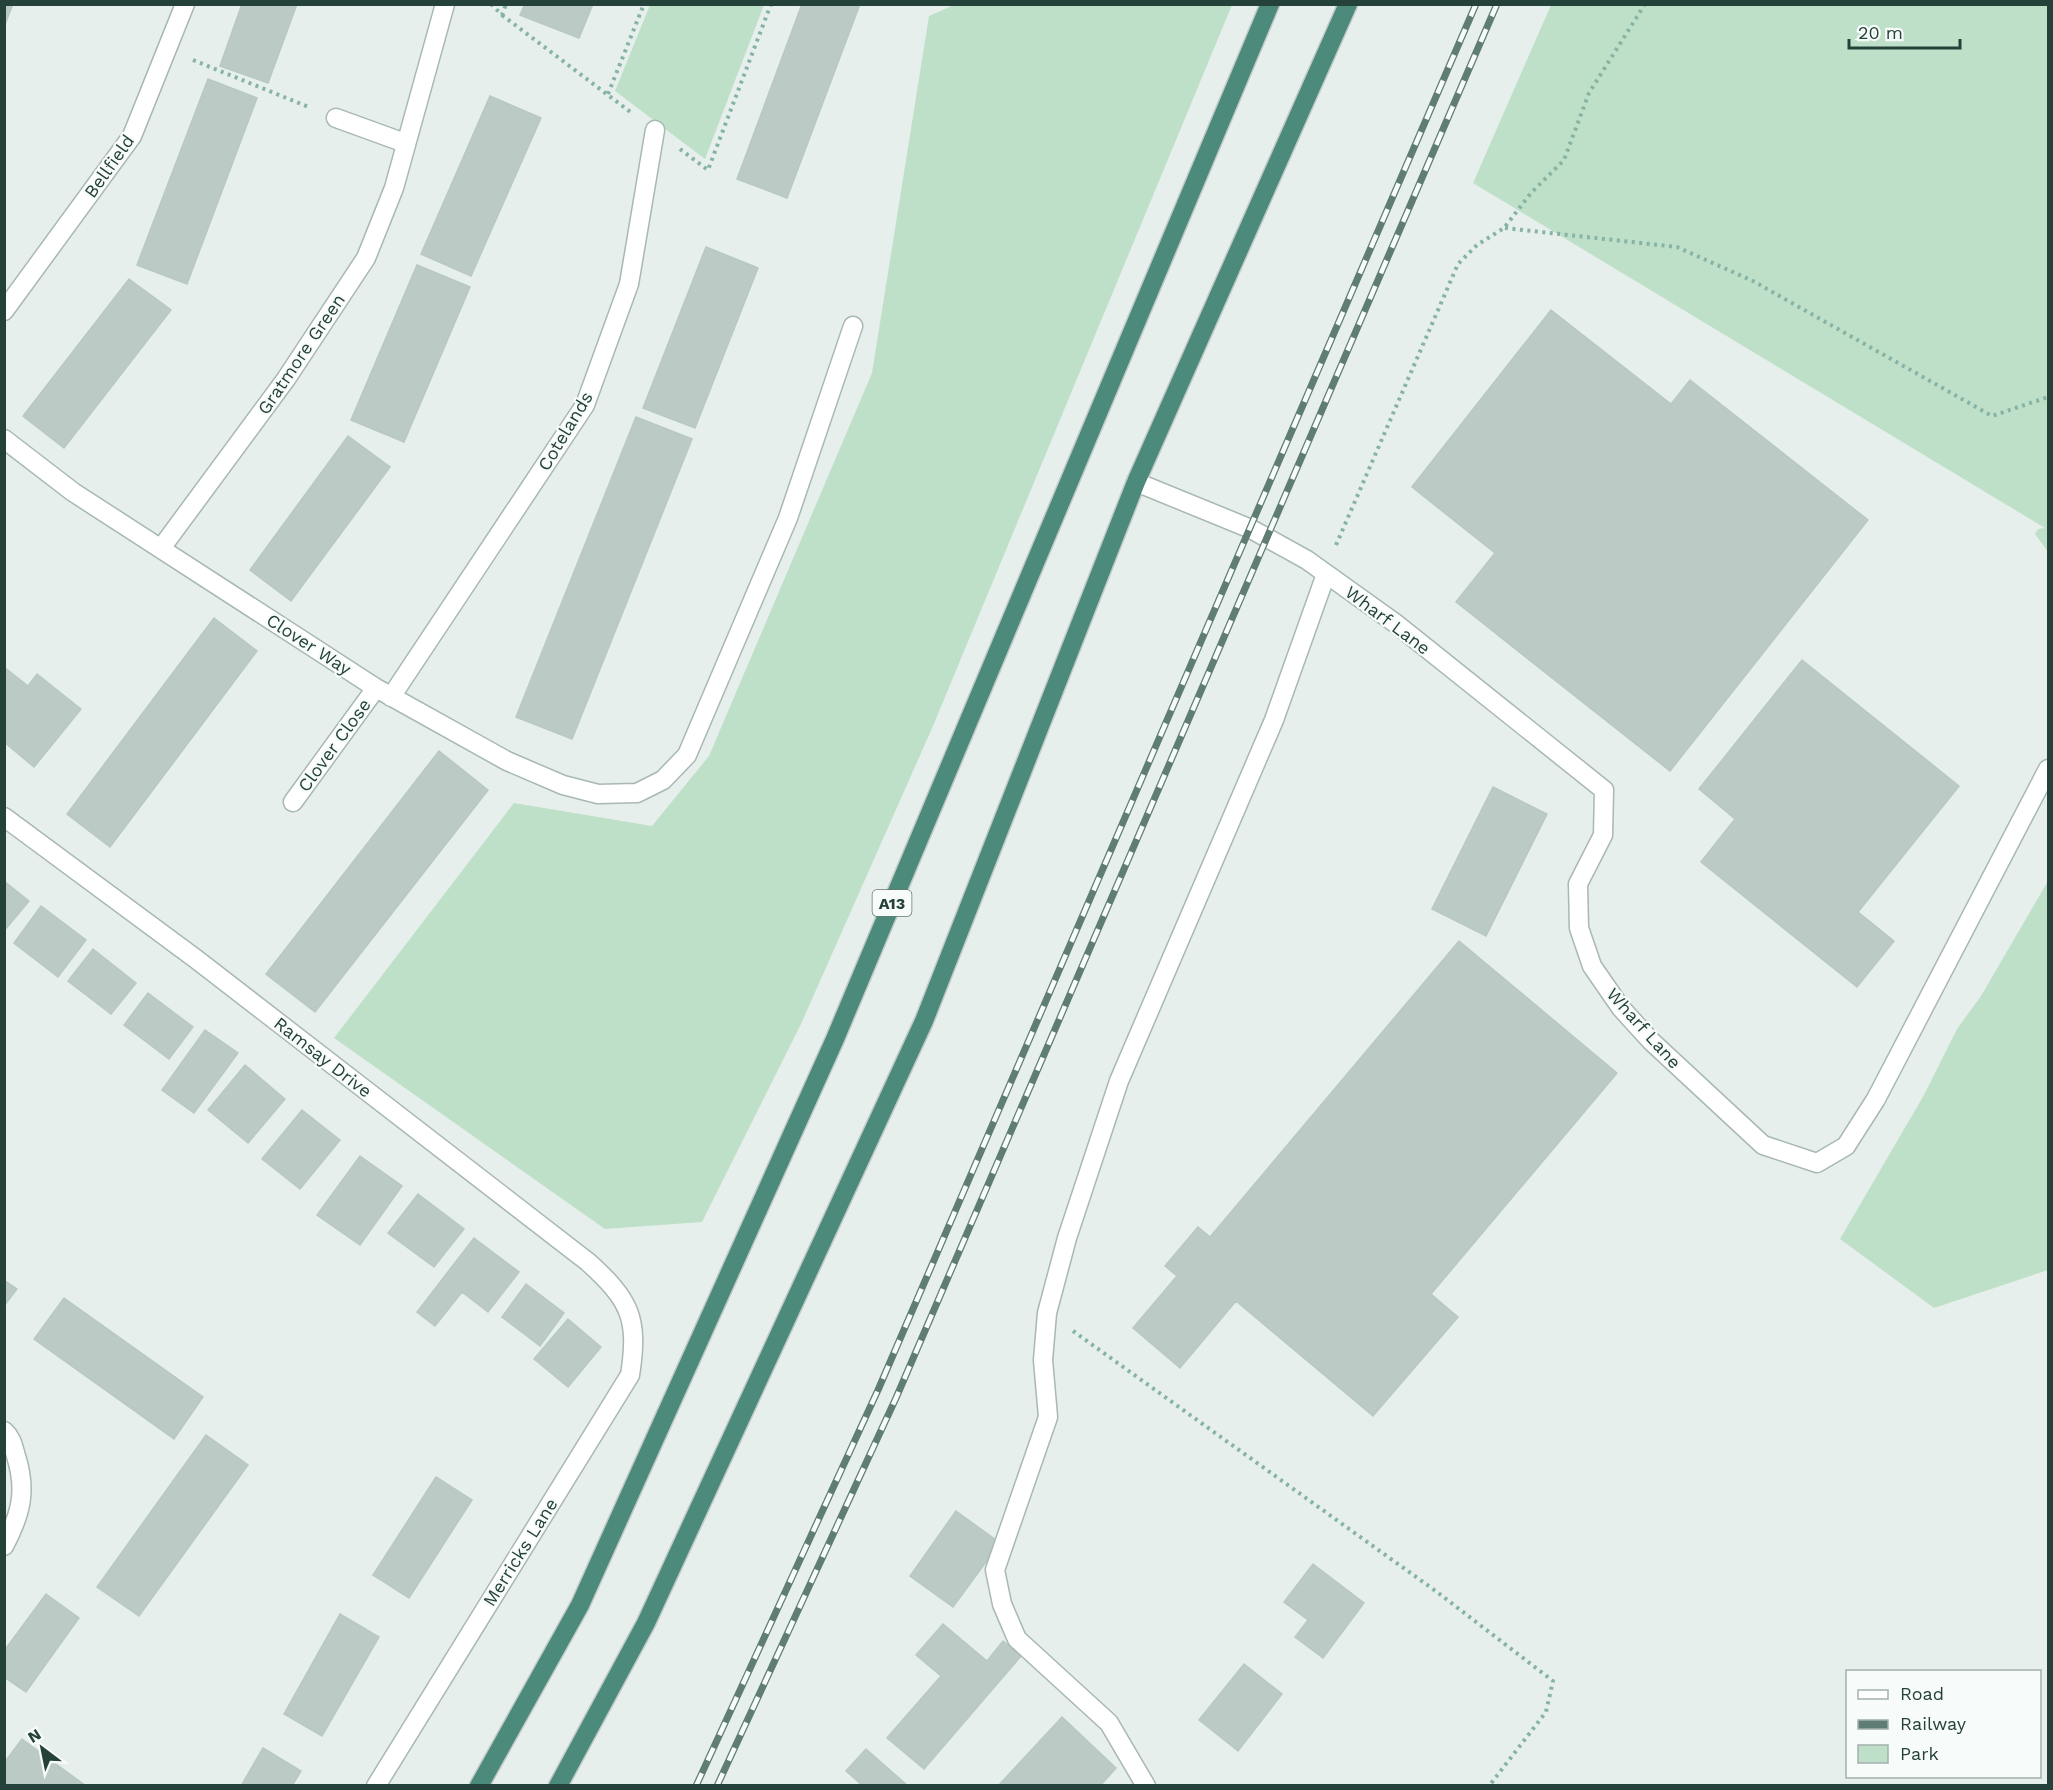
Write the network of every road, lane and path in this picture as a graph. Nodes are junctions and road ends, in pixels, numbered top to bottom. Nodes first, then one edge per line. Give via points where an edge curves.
1 (185, 4) edge
2 (445, 4) edge
3 (491, 4) edge
4 (506, 4) edge
5 (644, 4) edge
6 (771, 4) edge
7 (1270, 4) edge
8 (1348, 4) edge
9 (1645, 4) edge
10 (502, 15) junction
11 (167, 50) junction
12 (608, 94) junction
13 (336, 118) joint
14 (655, 130) junction
15 (405, 142) junction
16 (1504, 228) junction
17 (4, 311) edge
18 (853, 326) dead end
19 (2049, 397) edge
20 (4, 439) edge
21 (1136, 482) junction
22 (162, 547) junction
23 (1326, 574) junction
24 (383, 693) junction
25 (2049, 769) edge
26 (293, 802) dead end
27 (4, 817) edge
28 (629, 1310) joint
29 (1047, 1312) junction
30 (4, 1431) edge
31 (4, 1546) edge
32 (376, 1785) edge
33 (479, 1785) edge
34 (558, 1785) edge
35 (1146, 1785) edge
36 (1489, 1785) edge

1 - 11 street, Bellfield
2 - 15 street, Gratmore Green
3 - 10 path
4 - 10 path
5 - 12 path
6 - 14 path via 708,170
7 - 33 highway, A13 via 835,1039 580,1605
8 - 21 highway
9 - 16 path via 1589,93 1564,160
10 - 12 path
11 - 13 path
11 - 17 street, Bellfield via 132,136
12 - 14 path
13 - 15 street
14 - 24 street, Cotelands via 629,284 585,405
15 - 22 street, Gratmore Green via 394,188 366,258 286,379
16 - 19 path via 1677,246 1753,281 1992,416
16 - 23 path via 1477,245 1458,264 1340,532
18 - 24 street, Clover Way via 788,518 687,754 663,780 638,793 598,794 562,785 507,761
20 - 22 street, Clover Way via 73,492
21 - 23 street, Wharf Lane via 1251,530
21 - 34 highway via 924,1021 646,1623
22 - 24 street, Clover Way
23 - 25 street, Wharf Lane via 1395,623 1604,790 1603,835 1578,884 1579,928 1592,966 1621,1008 1651,1041 1763,1145 1817,1163 1846,1146 1876,1100
23 - 29 street via 1274,720 1119,1081 1066,1238
24 - 26 street, Clover Close
27 - 28 street, Ramsay Drive via 206,966 588,1262 611,1283
28 - 32 street, Merricks Lane via 635,1343 630,1375
29 - 35 street via 1043,1360 1048,1417 995,1570 999,1593 1017,1639 1109,1723
29 - 36 path via 1553,1681 1546,1712
30 - 31 street via 10,1437 23,1479 19,1519

